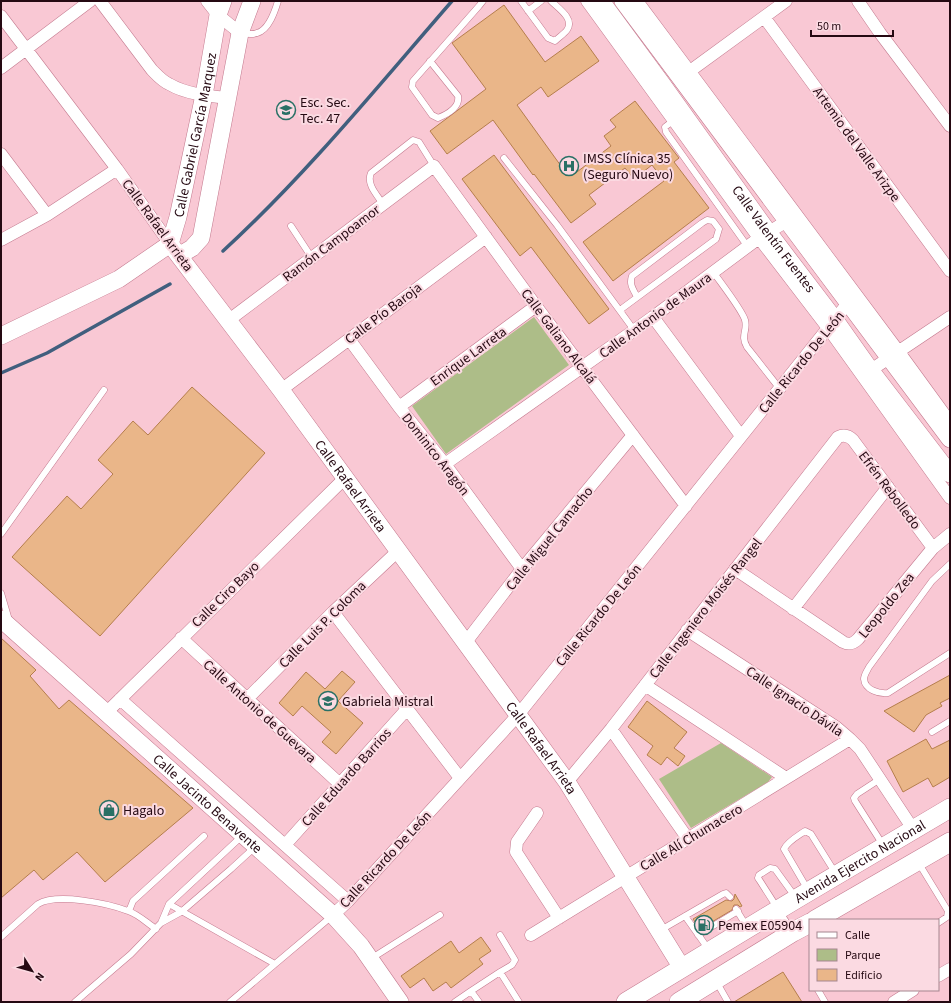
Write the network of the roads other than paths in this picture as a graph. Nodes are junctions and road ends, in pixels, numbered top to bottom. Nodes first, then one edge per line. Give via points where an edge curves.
1 (90, 1) edge
2 (100, 1) edge
3 (207, 1) edge
4 (252, 1) edge
5 (278, 1) edge
6 (483, 1) edge
7 (521, 1) edge
8 (541, 1) edge
9 (551, 1) edge
10 (786, 1) edge
11 (858, 1) edge
12 (594, 2) edge
13 (630, 2) edge
14 (221, 8) edge
15 (528, 11) junction
16 (1, 16) edge
17 (764, 17) junction
18 (608, 20) junction
19 (240, 34) junction
20 (27, 49) junction
21 (430, 61) junction
22 (1, 68) edge
23 (690, 71) junction
24 (204, 95) junction
25 (228, 98) junction
26 (688, 110) junction
27 (950, 126) edge
28 (734, 130) junction
29 (1, 154) edge
30 (738, 155) junction
31 (504, 158) dead end
32 (434, 166) junction
33 (117, 169) junction
34 (383, 204) junction
35 (47, 215) junction
36 (787, 220) junction
37 (291, 226) dead end
38 (764, 235) junction
39 (486, 237) junction
40 (1, 240) edge
41 (748, 247) junction
42 (175, 250) junction
43 (312, 258) junction
44 (950, 271) edge
45 (714, 273) junction
46 (638, 297) junction
47 (848, 303) junction
48 (536, 306) junction
49 (620, 310) junction
50 (653, 317) junction
51 (950, 317) edge
52 (229, 320) junction
53 (832, 324) junction
54 (634, 330) junction
55 (1, 336) edge
56 (349, 339) junction
57 (894, 355) junction
58 (582, 366) junction
59 (866, 374) junction
60 (780, 389) junction
61 (104, 390) dead end
62 (281, 390) junction
63 (399, 407) junction
64 (950, 422) edge
65 (633, 435) junction
66 (844, 435) joint
67 (742, 436) junction
68 (950, 439) edge
69 (445, 464) junction
70 (950, 474) edge
71 (346, 477) junction
72 (888, 487) junction
73 (950, 498) edge
74 (686, 506) junction
75 (1, 534) edge
76 (950, 534) edge
77 (933, 548) junction
78 (398, 550) junction
79 (950, 564) edge
80 (522, 569) junction
81 (735, 569) junction
82 (1, 594) edge
83 (793, 610) junction
84 (333, 612) junction
85 (7, 624) edge
86 (687, 630) junction
87 (181, 638) junction
88 (466, 642) junction
89 (950, 653) edge
90 (645, 684) junction
91 (247, 699) junction
92 (120, 700) junction
93 (407, 709) junction
94 (106, 712) junction
95 (518, 715) junction
96 (950, 721) edge
97 (611, 729) junction
98 (932, 732) dead end
99 (850, 739) junction
100 (460, 778) junction
101 (786, 778) junction
102 (880, 779) junction
103 (567, 782) junction
104 (340, 784) junction
105 (950, 808) edge
106 (537, 813) dead end
107 (913, 829) junction
108 (204, 836) dead end
109 (688, 839) junction
110 (250, 840) junction
111 (950, 842) edge
112 (285, 845) junction
113 (884, 846) junction
114 (917, 860) junction
115 (836, 875) junction
116 (626, 877) junction
117 (803, 895) junction
118 (730, 898) dead end
119 (348, 901) junction
120 (169, 904) junction
121 (778, 910) junction
122 (129, 911) junction
123 (181, 912) junction
124 (333, 915) junction
125 (440, 915) dead end
126 (685, 916) junction
127 (558, 918) junction
128 (817, 919) edge
129 (939, 922) edge
130 (161, 924) junction
131 (809, 924) edge
132 (748, 928) junction
133 (156, 929) junction
134 (659, 931) junction
135 (792, 932) junction
136 (531, 934) dead end
137 (500, 935) dead end
138 (698, 935) junction
139 (1, 937) edge
140 (710, 951) junction
141 (370, 959) junction
142 (275, 964) junction
143 (682, 968) junction
144 (950, 969) edge
145 (500, 972) junction
146 (939, 975) edge
147 (715, 980) junction
148 (471, 990) junction
149 (819, 991) edge
150 (911, 991) edge
151 (75, 1002) edge
152 (230, 1002) edge
153 (400, 1002) edge
154 (454, 1002) edge
155 (479, 1002) edge
156 (519, 1002) edge
157 (626, 1002) edge
158 (678, 1002) edge
159 (728, 1002) edge
160 (825, 1002) edge
161 (894, 1002) edge

1 - 20 street
2 - 24 street via 160,78 175,87
3 - 14 street
4 - 19 street, Calle Gabriel García Marquez
5 - 19 lane via 270,21 262,31
6 - 21 lane
7 - 15 lane
8 - 15 lane
9 - 15 lane via 570,24 555,41 548,38
10 - 17 street
11 - 27 street
12 - 18 street, Calle Valentín Fuentes
13 - 18 street
13 - 23 street
13 - 26 street, Calle Valentín Fuentes
14 - 19 street
14 - 24 street, Calle Gabriel García Marquez
16 - 20 street, Calle Rafael Arrieta
17 - 23 street
17 - 44 street, Artemio del Valle Arizpe
18 - 26 street, Calle Valentín Fuentes
19 - 25 street, Calle Gabriel García Marquez
20 - 22 street
20 - 33 street, Calle Rafael Arrieta
21 - 21 lane via 412,85 432,115 438,118 456,106 458,96
23 - 28 street
24 - 25 street
24 - 42 street, Calle Gabriel García Marquez via 178,217
25 - 42 street, Calle Gabriel García Marquez via 201,238 192,248
26 - 30 street, Calle Valentín Fuentes
26 - 38 street, Calle Valentín Fuentes
26 - 41 lane via 665,127 666,132
28 - 30 street
28 - 57 street
29 - 35 street
30 - 36 street, Calle Valentín Fuentes
31 - 49 lane
32 - 34 street, Ramón Campoamor
32 - 34 lane via 419,142 413,140 371,173 370,183
32 - 39 street, Calle Galiano Alcalá
33 - 35 street
33 - 42 street, Calle Rafael Arrieta
34 - 43 street, Ramón Campoamor
35 - 40 street
36 - 38 street, Calle Antonio de Maura
36 - 47 street, Calle Valentín Fuentes
37 - 43 lane
38 - 41 street, Calle Antonio de Maura
38 - 53 street, Calle Valentín Fuentes
39 - 48 street, Calle Galiano Alcalá
39 - 56 street, Calle Pío Baroja
41 - 45 street, Calle Antonio de Maura
42 - 52 street, Calle Rafael Arrieta
42 - 55 street, Calle Gabriel García Marquez
43 - 52 street, Ramón Campoamor
45 - 50 street, Calle Antonio de Maura
45 - 60 lane via 744,316 743,340 747,348
46 - 46 lane via 716,239 719,229 713,221 706,220 632,276 630,281
46 - 49 lane
47 - 53 street, Calle Ricardo De León
47 - 57 street, Calle Valentín Fuentes
48 - 58 street, Calle Galiano Alcalá
48 - 63 street, Enrique Larreta
49 - 54 lane
50 - 54 street, Calle Antonio de Maura
50 - 67 street
51 - 57 street
52 - 62 street, Calle Rafael Arrieta
53 - 59 street, Calle Valentín Fuentes
53 - 60 street, Calle Ricardo De León
54 - 58 street, Calle Antonio de Maura
56 - 62 street, Calle Pío Baroja
56 - 63 street, Dominico Aragón
57 - 59 street
57 - 64 street
57 - 68 street, Calle Valentín Fuentes
58 - 65 street, Calle Galiano Alcalá
58 - 69 street, Calle Antonio de Maura
59 - 70 street, Calle Valentín Fuentes
59 - 73 street
60 - 67 street, Calle Ricardo De León
61 - 75 lane
62 - 71 street, Calle Rafael Arrieta
63 - 69 street, Dominico Aragón
65 - 74 street, Calle Galiano Alcalá
65 - 80 street, Calle Miguel Camacho
66 - 72 street, Efrén Rebolledo via 853,440
66 - 81 street, Calle Ingeniero Moisés Rangel via 837,439
67 - 74 street, Calle Ricardo De León
69 - 80 street, Dominico Aragón
71 - 78 street, Calle Rafael Arrieta
71 - 87 street, Calle Ciro Bayo
72 - 77 street, Efrén Rebolledo
72 - 83 street
74 - 95 street, Calle Ricardo De León
76 - 77 street, Leopoldo Zea
77 - 83 street, Leopoldo Zea via 852,644 846,644
78 - 84 street, Calle Luis P. Coloma
78 - 88 street, Calle Rafael Arrieta
79 - 89 lane via 932,581 869,667 864,679 876,692 888,693
80 - 88 street, Calle Miguel Camacho
81 - 83 street, Leopoldo Zea
81 - 86 street, Calle Ingeniero Moisés Rangel
82 - 85 lane
84 - 91 street, Calle Luis P. Coloma
84 - 93 street
85 - 94 street, Calle Jacinto Benavente
86 - 90 street, Calle Ingeniero Moisés Rangel
86 - 99 street, Calle Ignacio Dávila via 830,723
87 - 91 street, Calle Antonio de Guevara
87 - 92 street, Calle Ciro Bayo
88 - 95 street, Calle Rafael Arrieta
90 - 97 street, Calle Ingeniero Moisés Rangel
90 - 101 street
91 - 104 street, Calle Antonio de Guevara
92 - 94 street, Calle Ciro Bayo
92 - 112 street
93 - 100 street
93 - 104 street, Calle Eduardo Barrios
94 - 110 street, Calle Jacinto Benavente
95 - 100 street, Calle Ricardo De León
95 - 103 street, Calle Rafael Arrieta
96 - 98 lane
97 - 103 street, Calle Ingeniero Moisés Rangel
97 - 109 street
99 - 101 street, Calle Alí Chumacero
99 - 102 street, Calle Ignacio Dávila
100 - 119 street, Calle Ricardo De León
101 - 109 street, Calle Alí Chumacero
102 - 107 street, Calle Ignacio Dávila
102 - 113 lane via 854,798
103 - 116 street, Calle Rafael Arrieta
104 - 112 street, Calle Eduardo Barrios
105 - 107 main road, Avenida Ejercito Nacional
106 - 127 street via 517,842 516,852
107 - 113 main road, Avenida Ejercito Nacional
108 - 122 lane via 133,900
109 - 116 street, Calle Alí Chumacero
110 - 120 lane
110 - 123 lane via 231,869
110 - 124 street, Calle Jacinto Benavente
111 - 114 main road, Avenida Ejercito Nacional
112 - 119 street
113 - 115 main road, Avenida Ejercito Nacional
114 - 128 main road, Avenida Ejercito Nacional
114 - 129 lane via 948,911 947,917
115 - 117 main road, Avenida Ejercito Nacional
115 - 117 lane via 811,834 806,831 784,849
116 - 127 street, Calle Alí Chumacero
116 - 134 street, Calle Rafael Arrieta
117 - 121 main road, Avenida Ejercito Nacional
117 - 121 lane via 775,869 770,868 758,878
118 - 126 lane via 726,893 723,894 708,906
119 - 124 street, Calle Ricardo De León
120 - 123 lane
120 - 130 lane
121 - 132 main road, Avenida Ejercito Nacional
121 - 135 lane
122 - 133 lane
122 - 139 lane via 98,903 64,899 45,900
123 - 130 lane
123 - 142 lane
124 - 141 street, Calle Jacinto Benavente
124 - 142 lane
125 - 141 lane
126 - 134 lane
126 - 138 lane
127 - 136 street, Calle Alí Chumacero
130 - 133 lane
131 - 135 main road, Avenida Ejercito Nacional
132 - 138 lane via 737,910
132 - 140 main road, Avenida Ejercito Nacional
133 - 151 lane
134 - 143 street, Calle Rafael Arrieta
135 - 147 main road, Avenida Ejercito Nacional
137 - 145 lane via 515,960 512,965
138 - 140 lane
140 - 143 main road, Avenida Ejercito Nacional
141 - 153 street, Calle Jacinto Benavente
142 - 152 lane
143 - 157 main road, Avenida Ejercito Nacional
144 - 146 street
145 - 148 lane
145 - 156 lane
147 - 158 main road, Avenida Ejercito Nacional
147 - 159 lane
148 - 154 lane
148 - 155 lane
149 - 160 lane
150 - 161 street

